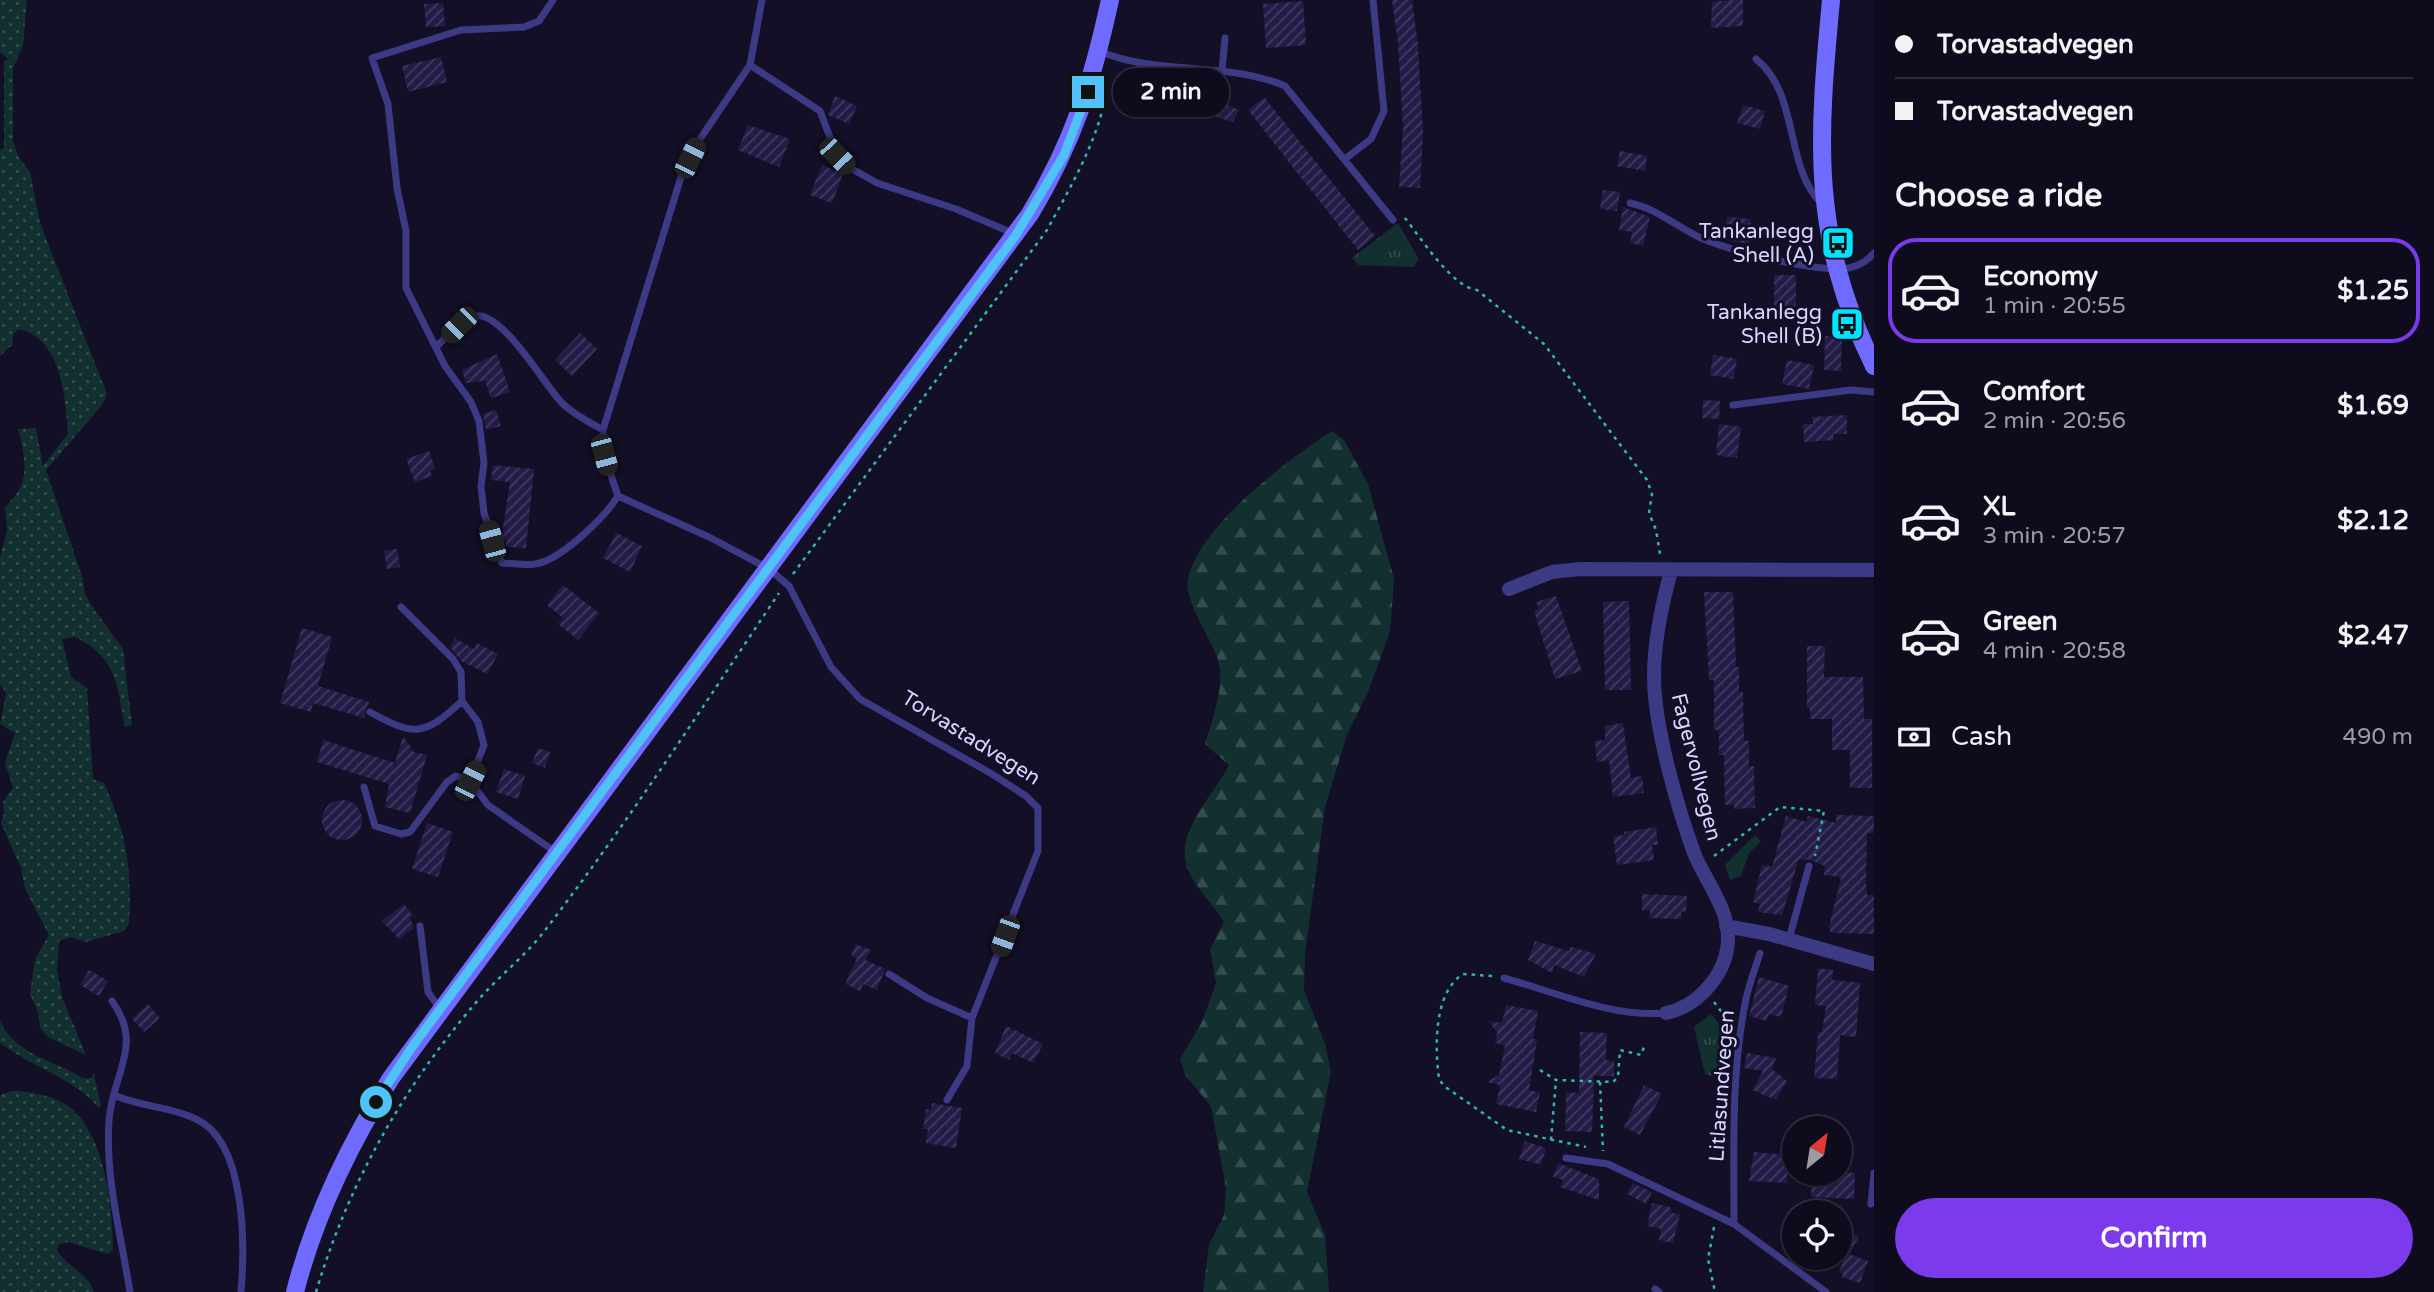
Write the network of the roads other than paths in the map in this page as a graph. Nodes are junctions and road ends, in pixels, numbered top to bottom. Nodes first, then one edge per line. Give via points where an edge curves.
1 (553, 0) edge
2 (762, 0) edge
3 (1110, 0) edge
4 (1373, 0) edge
5 (1831, 0) edge
6 (1225, 38) dead end
7 (1099, 51) junction
8 (1756, 59) dead end
9 (750, 65) junction
10 (1222, 71) junction
11 (1345, 159) junction
12 (1630, 203) dead end
13 (1824, 206) junction
14 (1394, 220) road end
15 (1016, 235) junction
16 (1874, 253) edge
17 (1837, 269) junction
18 (437, 346) junction
19 (1874, 366) edge
20 (1874, 392) edge
21 (1733, 405) dead end
22 (603, 430) junction
23 (618, 496) junction
24 (769, 569) junction
25 (1874, 570) edge
26 (1666, 571) junction
27 (1509, 589) dead end
28 (401, 607) dead end
29 (462, 701) junction
30 (370, 712) dead end
31 (470, 781) junction
32 (364, 787) dead end
33 (558, 853) junction
34 (1809, 866) road end
35 (420, 926) dead end
36 (1726, 926) junction
37 (1788, 939) junction
38 (1760, 953) dead end
39 (1874, 964) edge
40 (889, 974) dead end
41 (1504, 978) road end
42 (112, 1001) dead end
43 (440, 1009) junction
44 (1666, 1013) joint
45 (972, 1018) junction
46 (114, 1095) junction
47 (947, 1100) dead end
48 (1566, 1158) dead end
49 (1874, 1173) edge
50 (1871, 1204) dead end
51 (1734, 1224) junction
52 (130, 1292) edge
53 (240, 1292) edge
54 (295, 1292) edge
55 (1826, 1292) edge

1 - 18 lane via 539,21 524,27 461,30 372,58 388,104 406,231 406,288
2 - 9 lane
3 - 7 main road
4 - 11 lane via 1384,111 1371,138
5 - 13 main road via 1820,121
6 - 10 lane
7 - 10 lane via 1126,62
7 - 15 main road via 1069,144
8 - 13 lane via 1775,79 1808,183
9 - 15 lane via 820,111 837,156 847,166 877,183
9 - 22 lane via 700,139 681,177
10 - 11 lane via 1285,86
11 - 14 lane
12 - 17 lane via 1730,249
13 - 17 main road
15 - 24 main road
16 - 17 lane via 1856,266
17 - 19 main road
18 - 22 lane via 459,325 476,316 487,317 564,405
18 - 23 lane via 479,421 484,513 502,563 536,564 551,558 570,546
20 - 21 lane via 1851,390
22 - 23 lane via 604,455
23 - 24 lane, Torvastadvegen
24 - 33 main road
24 - 45 lane, Torvastadvegen via 786,583 831,667 860,699 992,774 1038,808 1038,851
25 - 26 street
26 - 27 street via 1562,570
26 - 36 street, Fagervollvegen via 1655,662 1656,709 1689,839
28 - 29 lane via 453,659 461,672
29 - 30 lane via 419,732 407,731
29 - 31 lane via 478,722 484,745
31 - 32 lane via 456,776 447,782 410,832 401,835 375,826
31 - 33 lane via 488,805
33 - 43 main road
34 - 37 lane
35 - 43 lane via 428,992
36 - 37 street
36 - 44 street, Fagervollvegen via 1725,956 1707,990 1688,1005
37 - 39 street
38 - 51 lane, Litlasundvegen via 1740,1033 1732,1147
40 - 45 lane via 927,999
41 - 44 lane, Fagervollvegen via 1601,1006
42 - 46 lane via 126,1026 128,1041
43 - 54 main road via 391,1078 344,1160 315,1223
45 - 47 lane, Torvastadvegen via 967,1066
46 - 52 lane via 109,1119 117,1233
46 - 53 lane via 195,1118 225,1144 240,1210
48 - 51 lane via 1608,1164
49 - 50 lane
51 - 55 lane

